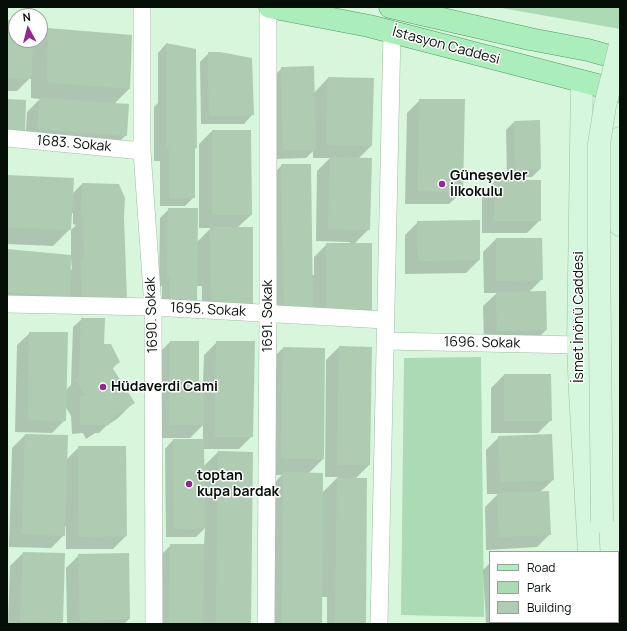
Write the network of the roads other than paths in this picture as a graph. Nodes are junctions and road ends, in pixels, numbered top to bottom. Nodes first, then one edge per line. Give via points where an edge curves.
1 (142, 7) edge
2 (269, 7) edge
3 (390, 7) edge
4 (392, 32) junction
5 (620, 45) edge
6 (588, 50) junction
7 (620, 59) edge
8 (582, 82) junction
9 (620, 91) edge
10 (7, 138) edge
11 (620, 138) edge
12 (142, 151) junction
13 (620, 225) edge
14 (7, 304) edge
15 (153, 307) junction
16 (268, 314) junction
17 (386, 320) junction
18 (385, 341) junction
19 (578, 345) junction
20 (589, 551) edge
21 (602, 551) edge
22 (154, 624) edge
23 (266, 624) edge
24 (379, 624) edge

1 - 12 street, 1690. Sokak
2 - 4 main road, İstasyon Caddesi
2 - 16 street, 1691. Sokak
3 - 6 main road, İstasyon Caddesi
4 - 8 main road, İstasyon Caddesi
4 - 17 street
5 - 21 main road, bridge via 605,106 599,144
6 - 7 main road, İstasyon Caddesi
6 - 8 main road
8 - 9 main road, İstasyon Caddesi
8 - 19 main road, İsmet İnönü Caddesi
10 - 12 street, 1683. Sokak
11 - 13 main road
12 - 15 street, 1690. Sokak
14 - 15 street, 1695. Sokak
15 - 16 street, 1695. Sokak
15 - 22 street, 1690. Sokak
16 - 17 street, 1695. Sokak
16 - 23 street, 1691. Sokak
17 - 18 street
18 - 19 street, 1696. Sokak
18 - 24 street
19 - 20 main road, İsmet İnönü Caddesi

